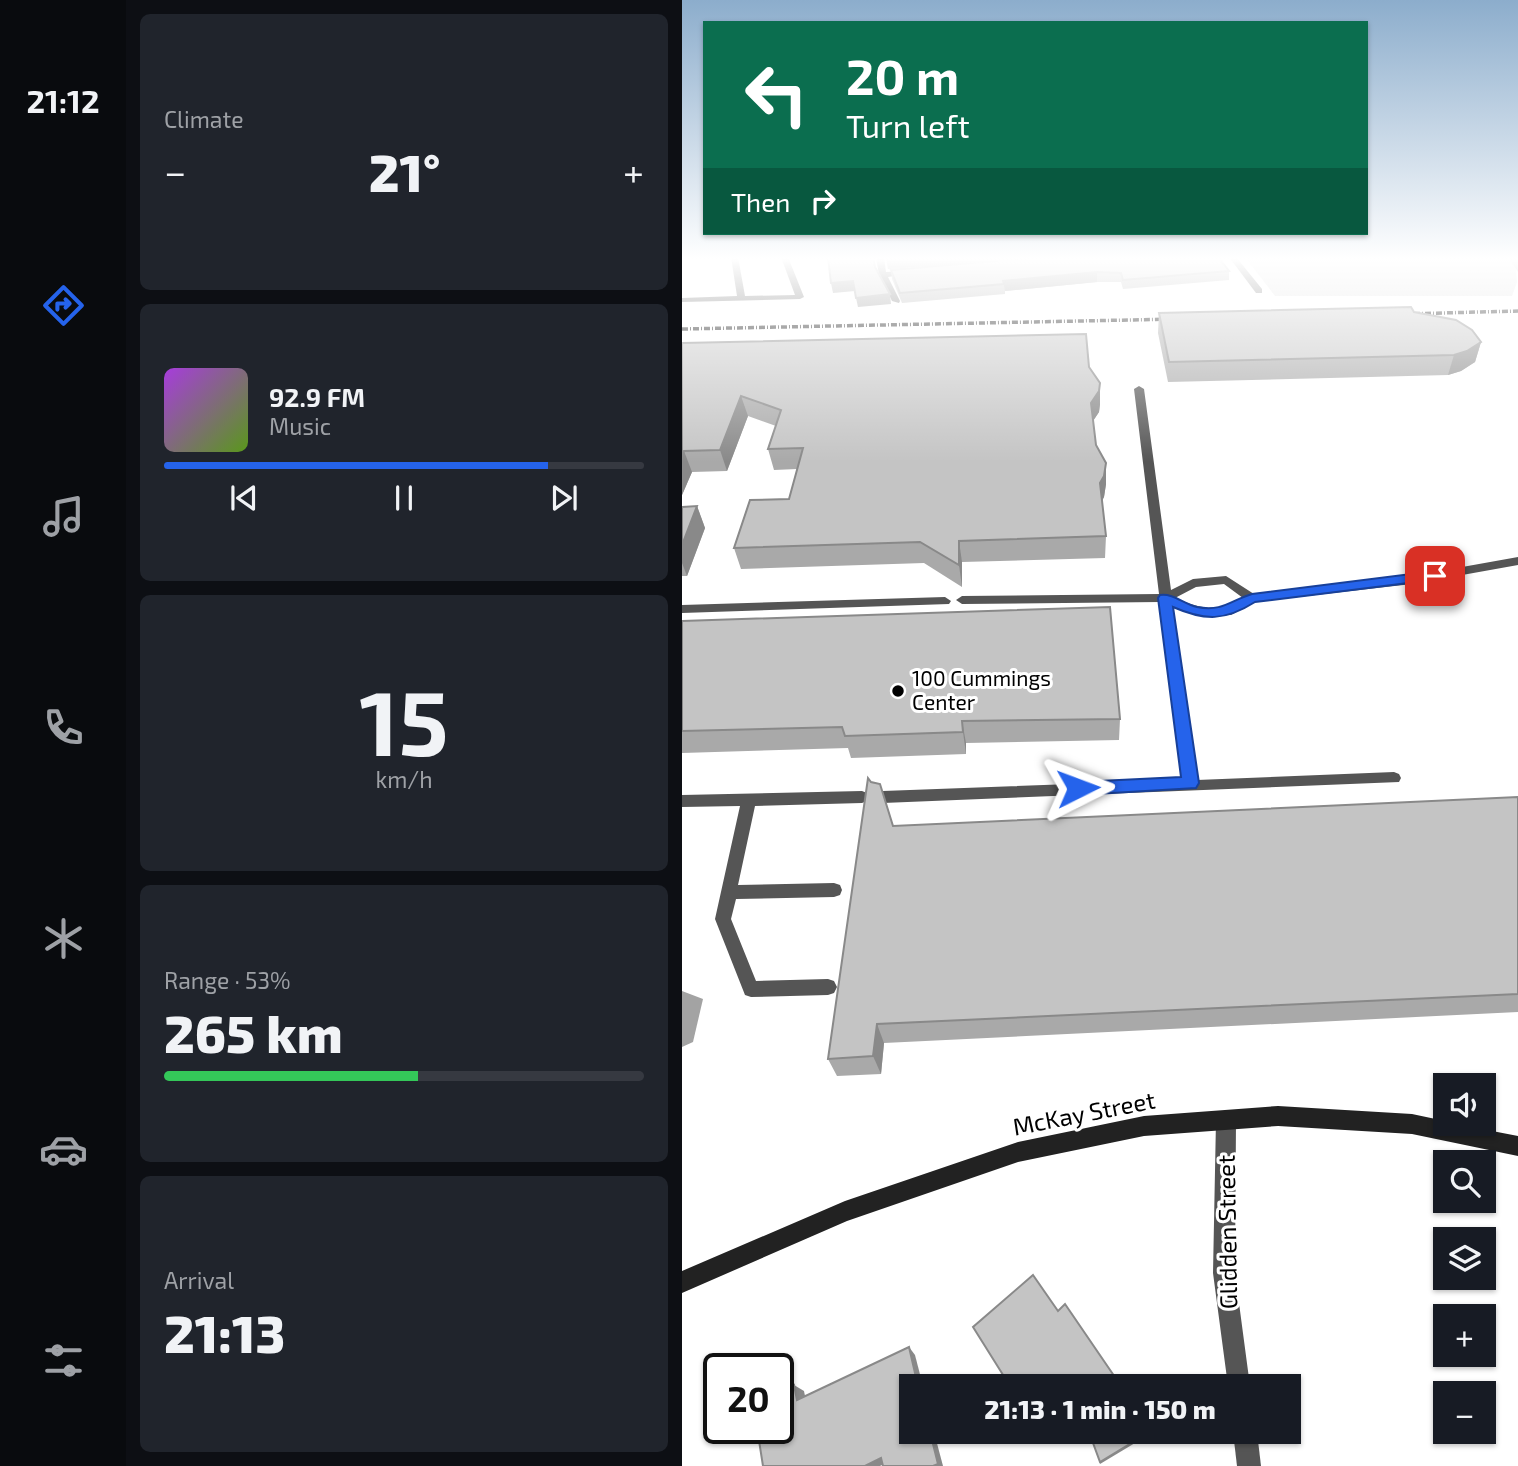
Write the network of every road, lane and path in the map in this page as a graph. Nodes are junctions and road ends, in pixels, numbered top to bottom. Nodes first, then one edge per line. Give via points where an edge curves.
1 (1139, 389) dead end
2 (1517, 561) edge
3 (1164, 598) junction
4 (1252, 598) junction
5 (962, 600) dead end
6 (945, 601) dead end
7 (682, 609) edge
8 (1394, 778) dead end
9 (1190, 783) junction
10 (862, 797) edge
11 (883, 797) edge
12 (749, 800) junction
13 (682, 801) edge
14 (834, 890) dead end
15 (729, 892) junction
16 (828, 986) dead end
17 (1226, 1120) junction
18 (1517, 1146) edge
19 (682, 1282) edge
20 (1237, 1374) edge
21 (1246, 1444) edge
22 (1249, 1466) edge

1 - 3 street
2 - 4 street via 1412,580
3 - 4 street via 1197,612 1231,611
3 - 4 street via 1193,583 1226,580
3 - 5 street
3 - 9 street
6 - 7 street
8 - 9 street
9 - 11 street
10 - 12 street
12 - 13 street
12 - 15 street
14 - 15 street
15 - 16 street via 723,919 751,989
17 - 18 main road, McKay Street via 1278,1116 1412,1124
17 - 19 main road, McKay Street via 1144,1126 1018,1152 845,1211
17 - 20 street, Glidden Street via 1224,1273
21 - 22 street

